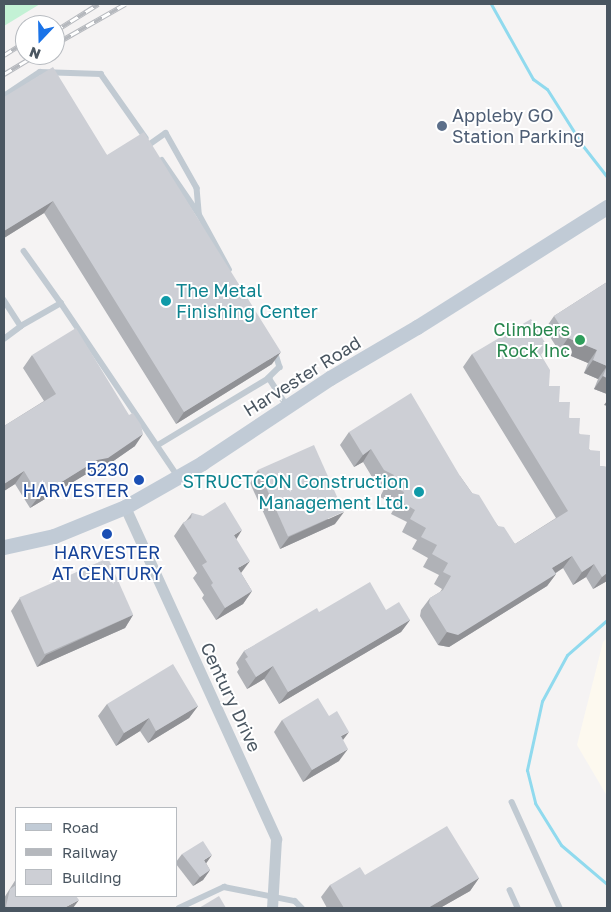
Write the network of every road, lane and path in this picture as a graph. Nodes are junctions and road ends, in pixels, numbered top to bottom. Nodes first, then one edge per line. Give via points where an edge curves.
1 (4, 96) edge
2 (150, 144) junction
3 (607, 207) edge
4 (199, 214) junction
5 (24, 251) dead end
6 (232, 274) edge
7 (4, 300) edge
8 (61, 303) junction
9 (21, 326) junction
10 (4, 338) edge
11 (270, 341) edge
12 (270, 378) junction
13 (287, 406) junction
14 (158, 445) junction
15 (178, 477) junction
16 (125, 507) junction
17 (4, 547) edge
18 (512, 802) dead end
19 (510, 890) dead end
20 (274, 896) junction
21 (180, 908) edge
22 (272, 908) edge
23 (302, 908) edge
24 (518, 908) edge
25 (560, 908) edge

1 - 2 lane via 40,72 101,74
2 - 4 lane
2 - 4 lane via 166,133 197,188
3 - 13 main road, Harvester Road
4 - 6 lane
5 - 8 lane
7 - 9 lane
8 - 9 lane
8 - 14 lane
9 - 10 lane
11 - 12 lane via 280,367
12 - 13 lane
12 - 14 lane
13 - 15 main road, Harvester Road
14 - 15 lane
15 - 16 main road, Harvester Road
16 - 17 main road, Harvester Road via 72,530
16 - 20 street, Century Drive via 276,840
18 - 25 lane
19 - 24 lane
20 - 21 lane via 224,887
20 - 22 street, Century Drive
20 - 23 lane via 294,901

